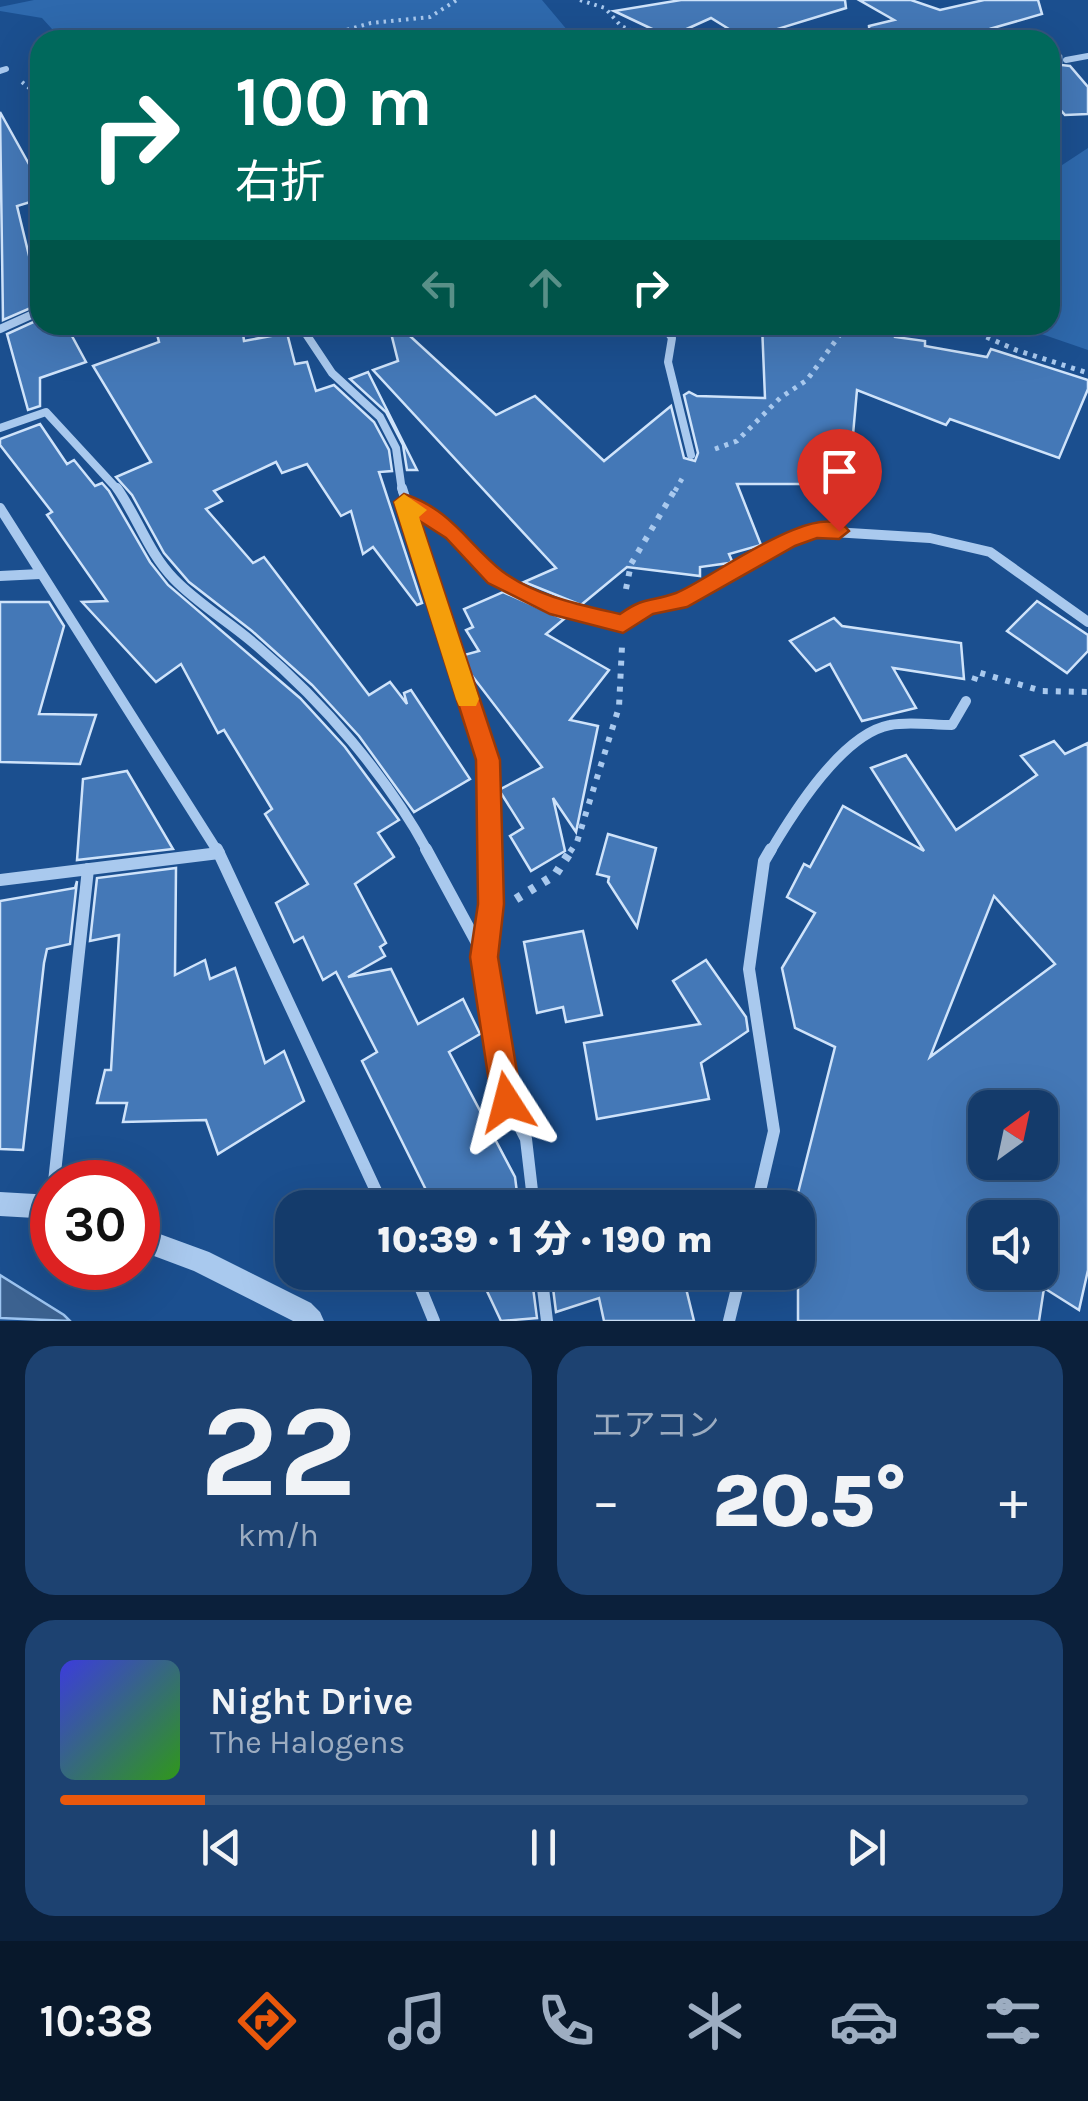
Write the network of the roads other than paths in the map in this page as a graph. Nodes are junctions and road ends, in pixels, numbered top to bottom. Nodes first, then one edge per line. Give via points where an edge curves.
1 (1088, 56) edge
2 (1066, 60) dead end
3 (30, 316) edge
4 (0, 329) edge
5 (307, 335) edge
6 (670, 335) edge
7 (0, 428) edge
8 (691, 455) road end
9 (404, 502) junction
10 (0, 508) edge
11 (40, 574) junction
12 (0, 576) edge
13 (1088, 622) edge
14 (966, 701) road end
15 (219, 853) junction
16 (88, 868) junction
17 (0, 880) edge
18 (484, 957) junction
19 (56, 1160) edge
20 (376, 1190) edge
21 (532, 1190) edge
22 (760, 1190) edge
23 (0, 1204) edge
24 (30, 1205) edge
25 (160, 1246) edge
26 (421, 1290) edge
27 (543, 1290) edge
28 (737, 1290) edge
29 (312, 1321) edge
30 (434, 1321) edge
31 (547, 1321) edge
32 (729, 1321) edge

1 - 2 street
3 - 4 street
5 - 9 street via 332,373 380,417 396,448
6 - 8 street via 668,362
7 - 18 street via 46,412 118,489 174,579 260,648 345,732 417,832
9 - 13 street via 453,532 496,578 557,608 623,624 648,606 680,601 817,530 930,538 990,552
9 - 18 street via 488,760 491,904
10 - 11 street
11 - 12 street
11 - 15 street
14 - 22 street via 952,724 888,725 859,740 803,796 764,861 749,969 774,1131
15 - 16 street
15 - 20 street
16 - 17 street
16 - 19 street
18 - 21 street via 507,1102 526,1139
23 - 24 street
25 - 29 street
26 - 30 street
27 - 31 street
28 - 32 street

